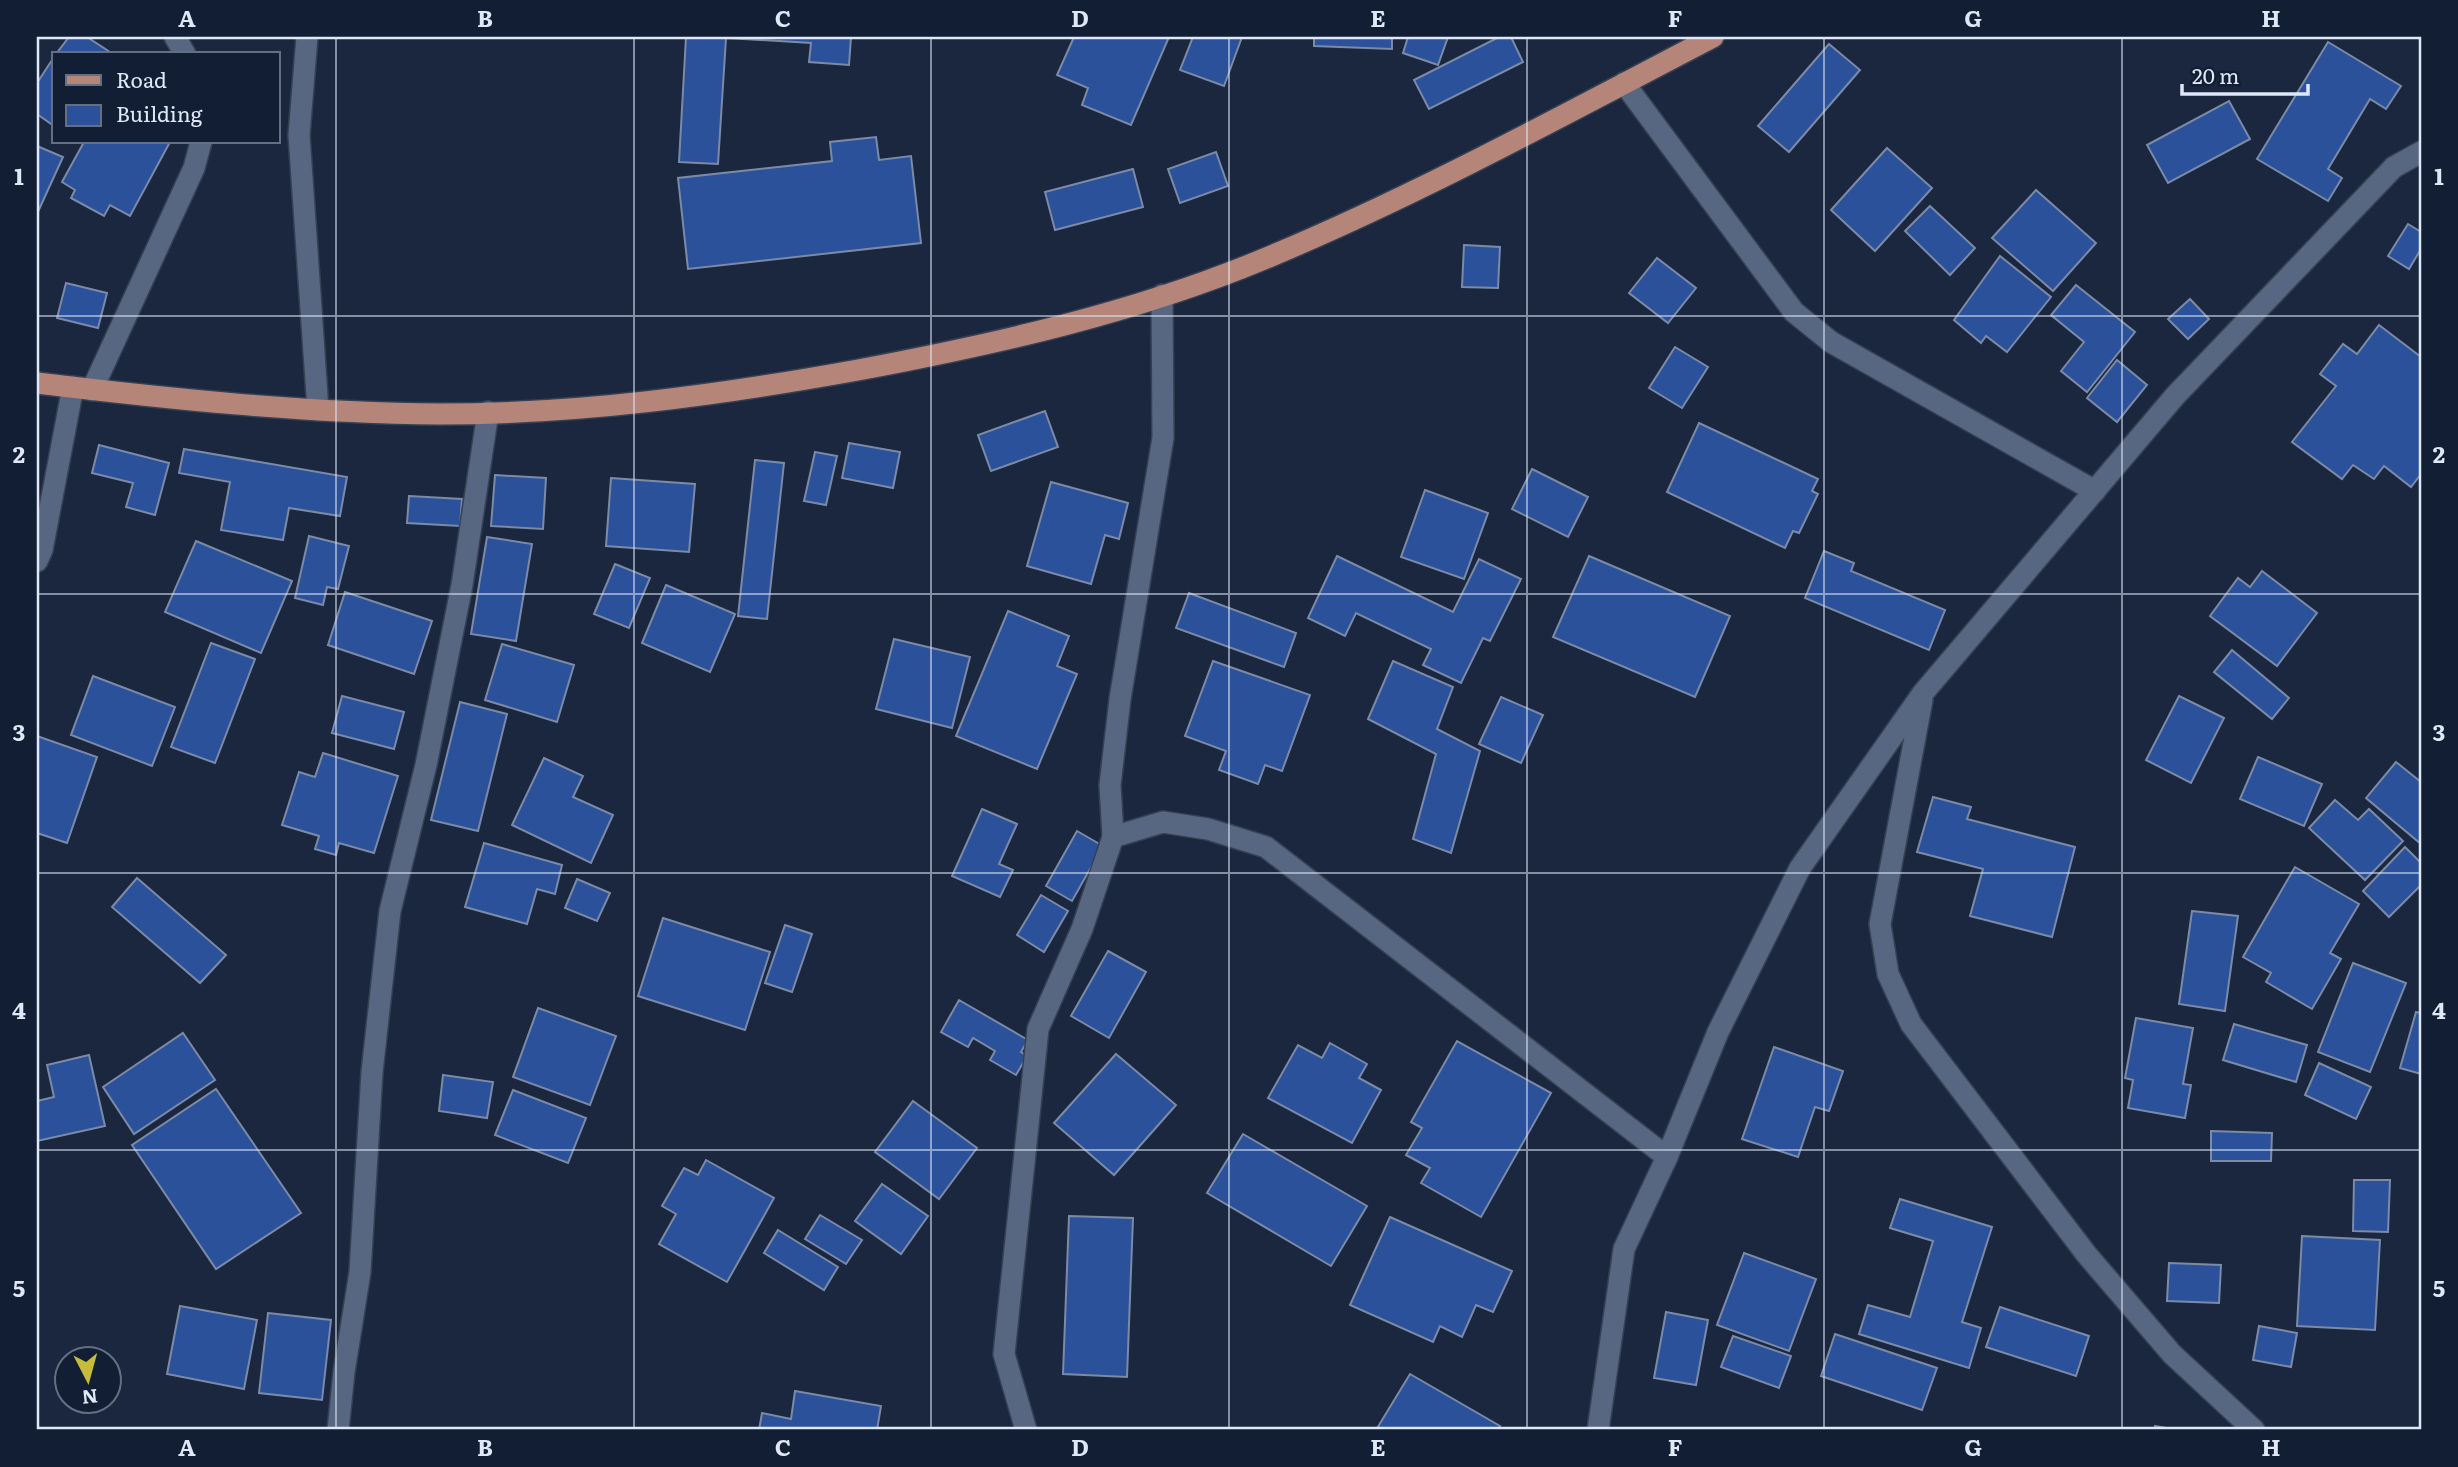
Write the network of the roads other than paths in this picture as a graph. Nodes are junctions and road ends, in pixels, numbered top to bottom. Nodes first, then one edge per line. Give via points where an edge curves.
1 (307, 37) edge
2 (1713, 37) edge
3 (1624, 83) junction
4 (200, 144) edge
5 (2421, 152) edge
6 (1162, 295) junction
7 (37, 383) edge
8 (83, 389) junction
9 (318, 410) junction
10 (488, 412) junction
11 (2095, 491) junction
12 (37, 561) edge
13 (1923, 693) junction
14 (1113, 837) junction
15 (1667, 1157) junction
16 (338, 1430) edge
17 (1026, 1430) edge
18 (1598, 1430) edge
19 (2254, 1430) edge

1 - 9 street via 299,135
2 - 3 main road
3 - 6 main road via 1439,179 1263,260
3 - 11 street via 1794,312 1831,342
4 - 8 street via 194,167
5 - 11 street via 2385,177 2175,396
6 - 10 main road via 1113,313 948,353 762,387 598,408
6 - 14 street via 1163,438 1120,699 1110,785
7 - 8 main road
8 - 9 main road
8 - 12 street
9 - 10 main road
10 - 16 street via 459,598 426,765 390,911 372,1072 360,1272
11 - 13 street
13 - 15 street via 1800,868 1718,1032
13 - 19 street via 1881,924 1888,974 1911,1024 2087,1255 2172,1354
14 - 15 street via 1163,822 1208,829 1266,847
14 - 17 street via 1082,929 1038,1029 1004,1354
15 - 18 street via 1624,1249

